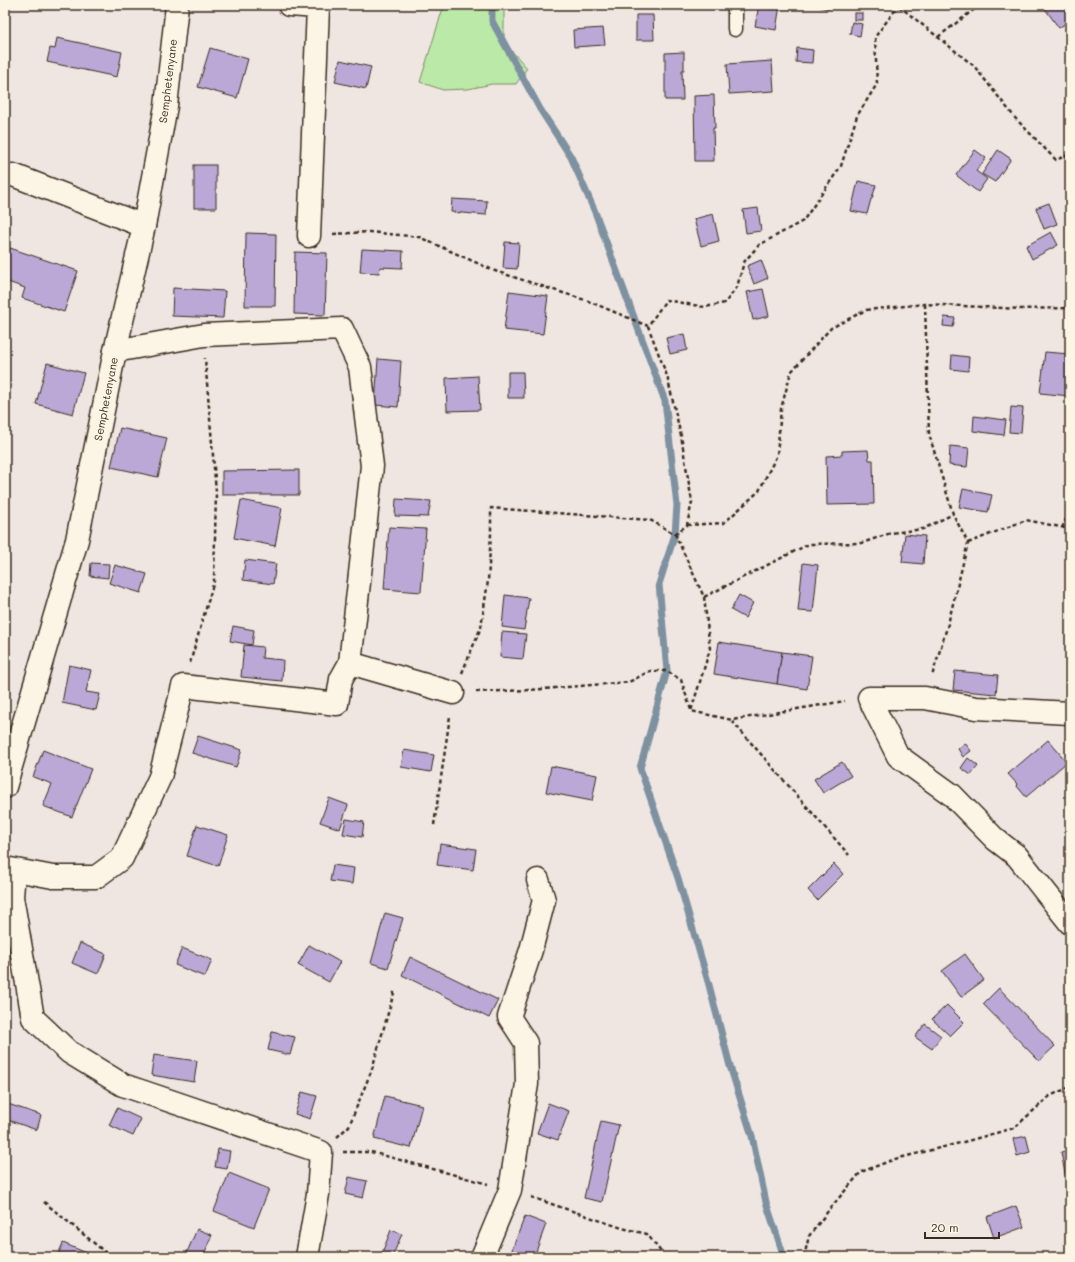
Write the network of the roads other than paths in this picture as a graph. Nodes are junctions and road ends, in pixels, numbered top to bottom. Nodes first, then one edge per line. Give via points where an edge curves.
1 (177, 5) edge
2 (289, 5) edge
3 (736, 5) edge
4 (735, 29) dead end
5 (13, 175) dead end
6 (144, 226) junction
7 (309, 236) road end
8 (115, 351) junction
9 (350, 663) junction
10 (453, 693) road end
11 (1070, 713) edge
12 (6, 782) edge
13 (10, 869) edge
14 (538, 880) dead end
15 (1070, 923) edge
16 (307, 1257) edge
17 (482, 1257) edge

1 - 6 street, Semphetenyane via 166,106
2 - 7 street via 318,7
3 - 4 lane
5 - 6 street
6 - 8 street, Semphetenyane
8 - 9 street via 204,335 342,329 360,367 372,466
8 - 12 street, Semphetenyane via 77,540
9 - 10 street
9 - 13 street via 341,679 337,704 184,686 160,777 122,858 96,877 54,877
11 - 15 street via 976,708 925,698 869,698 898,756 952,795 995,839 1017,856
13 - 16 street via 12,897 33,1018 69,1052 123,1085 321,1152 318,1194
14 - 17 street via 544,900 509,1017 526,1043 526,1091 510,1190

